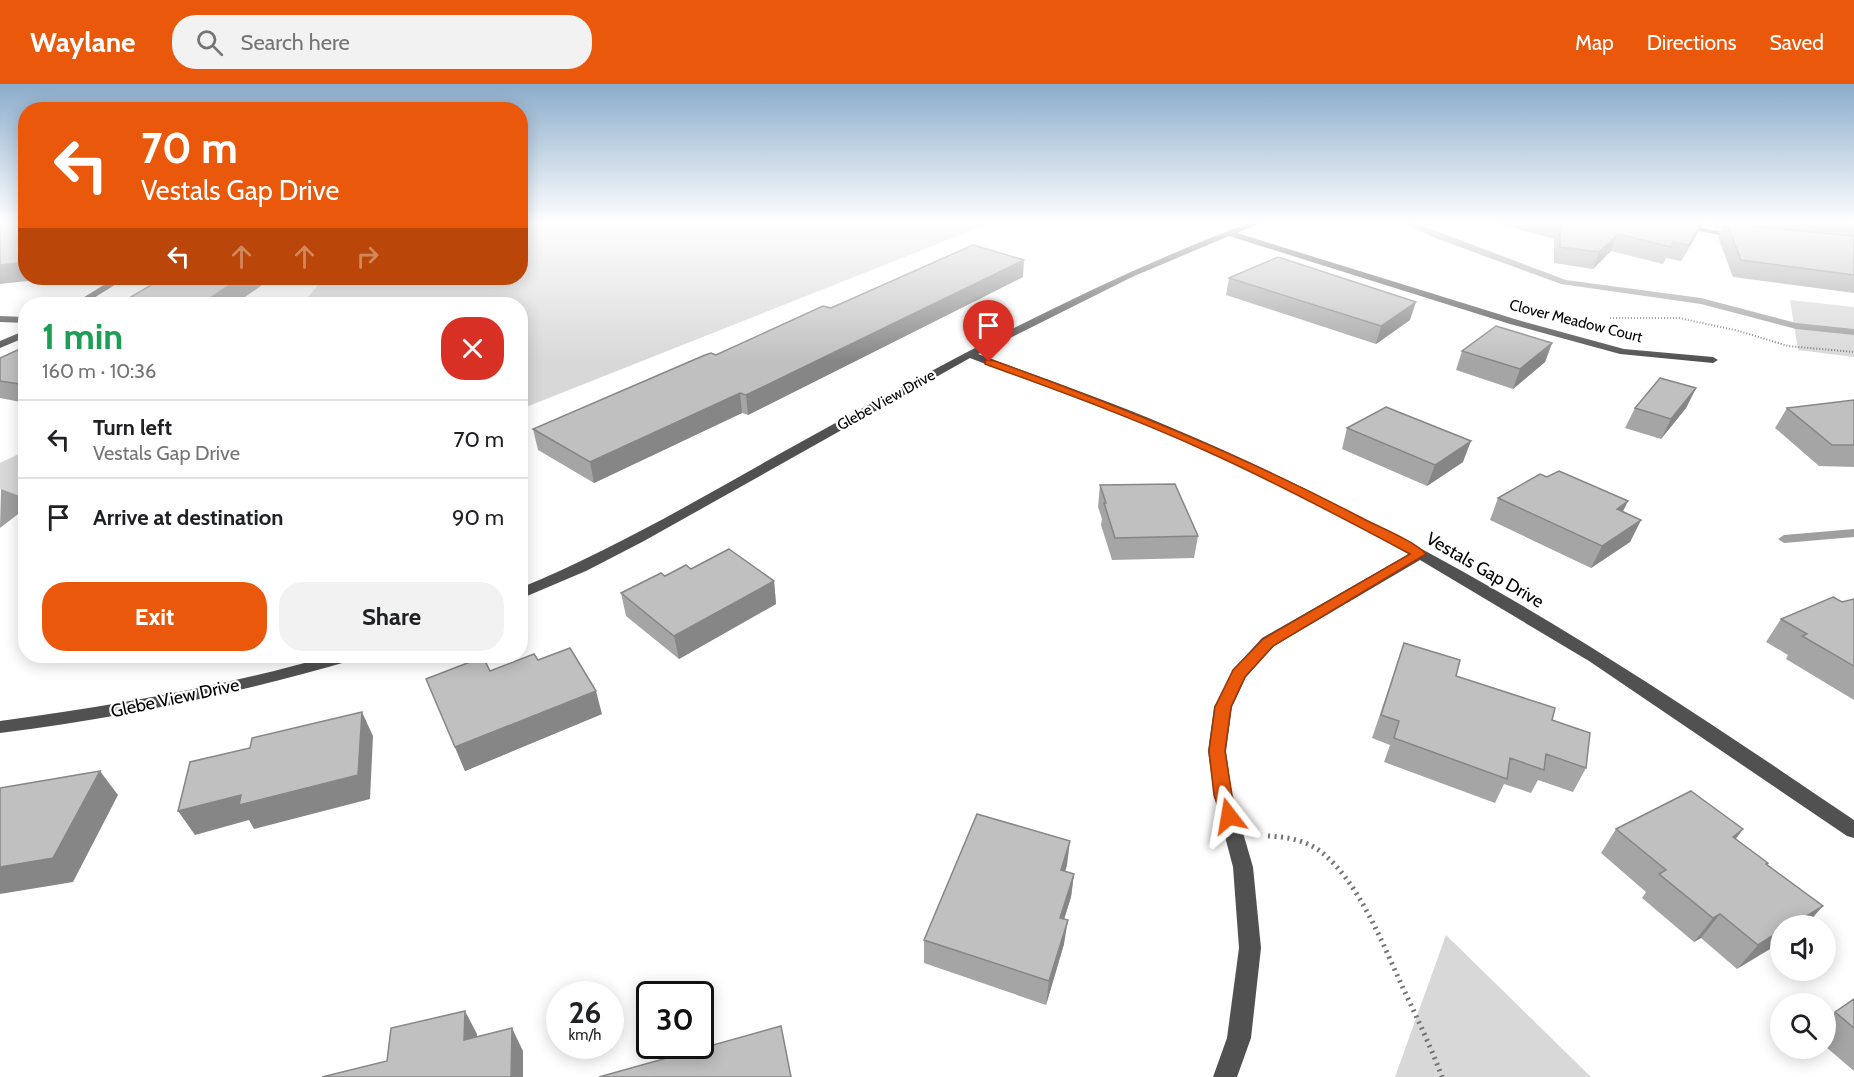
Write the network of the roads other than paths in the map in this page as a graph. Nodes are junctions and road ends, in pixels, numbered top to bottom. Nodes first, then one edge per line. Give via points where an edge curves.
1 (1142, 268) edge
2 (1340, 268) edge
3 (109, 285) edge
4 (90, 297) edge
5 (0, 319) edge
6 (18, 320) edge
7 (18, 337) edge
8 (0, 345) edge
9 (968, 354) junction
10 (1713, 360) dead end
11 (1419, 554) junction
12 (528, 590) edge
13 (320, 663) edge
14 (0, 728) edge
15 (1854, 830) edge
16 (1225, 1077) edge

1 - 9 street, Glebe View Drive
2 - 10 street, Clover Meadow Court via 1624,352
3 - 4 street
5 - 6 street
7 - 8 street
9 - 11 street, Vestals Gap Drive via 1210,448
9 - 12 street, Glebe View Drive via 610,553
11 - 15 street, Vestals Gap Drive via 1563,638
11 - 16 street via 1268,642 1239,674 1223,707 1217,751 1223,795 1243,867 1250,948 1239,1038
13 - 14 street, Glebe View Drive via 198,695

